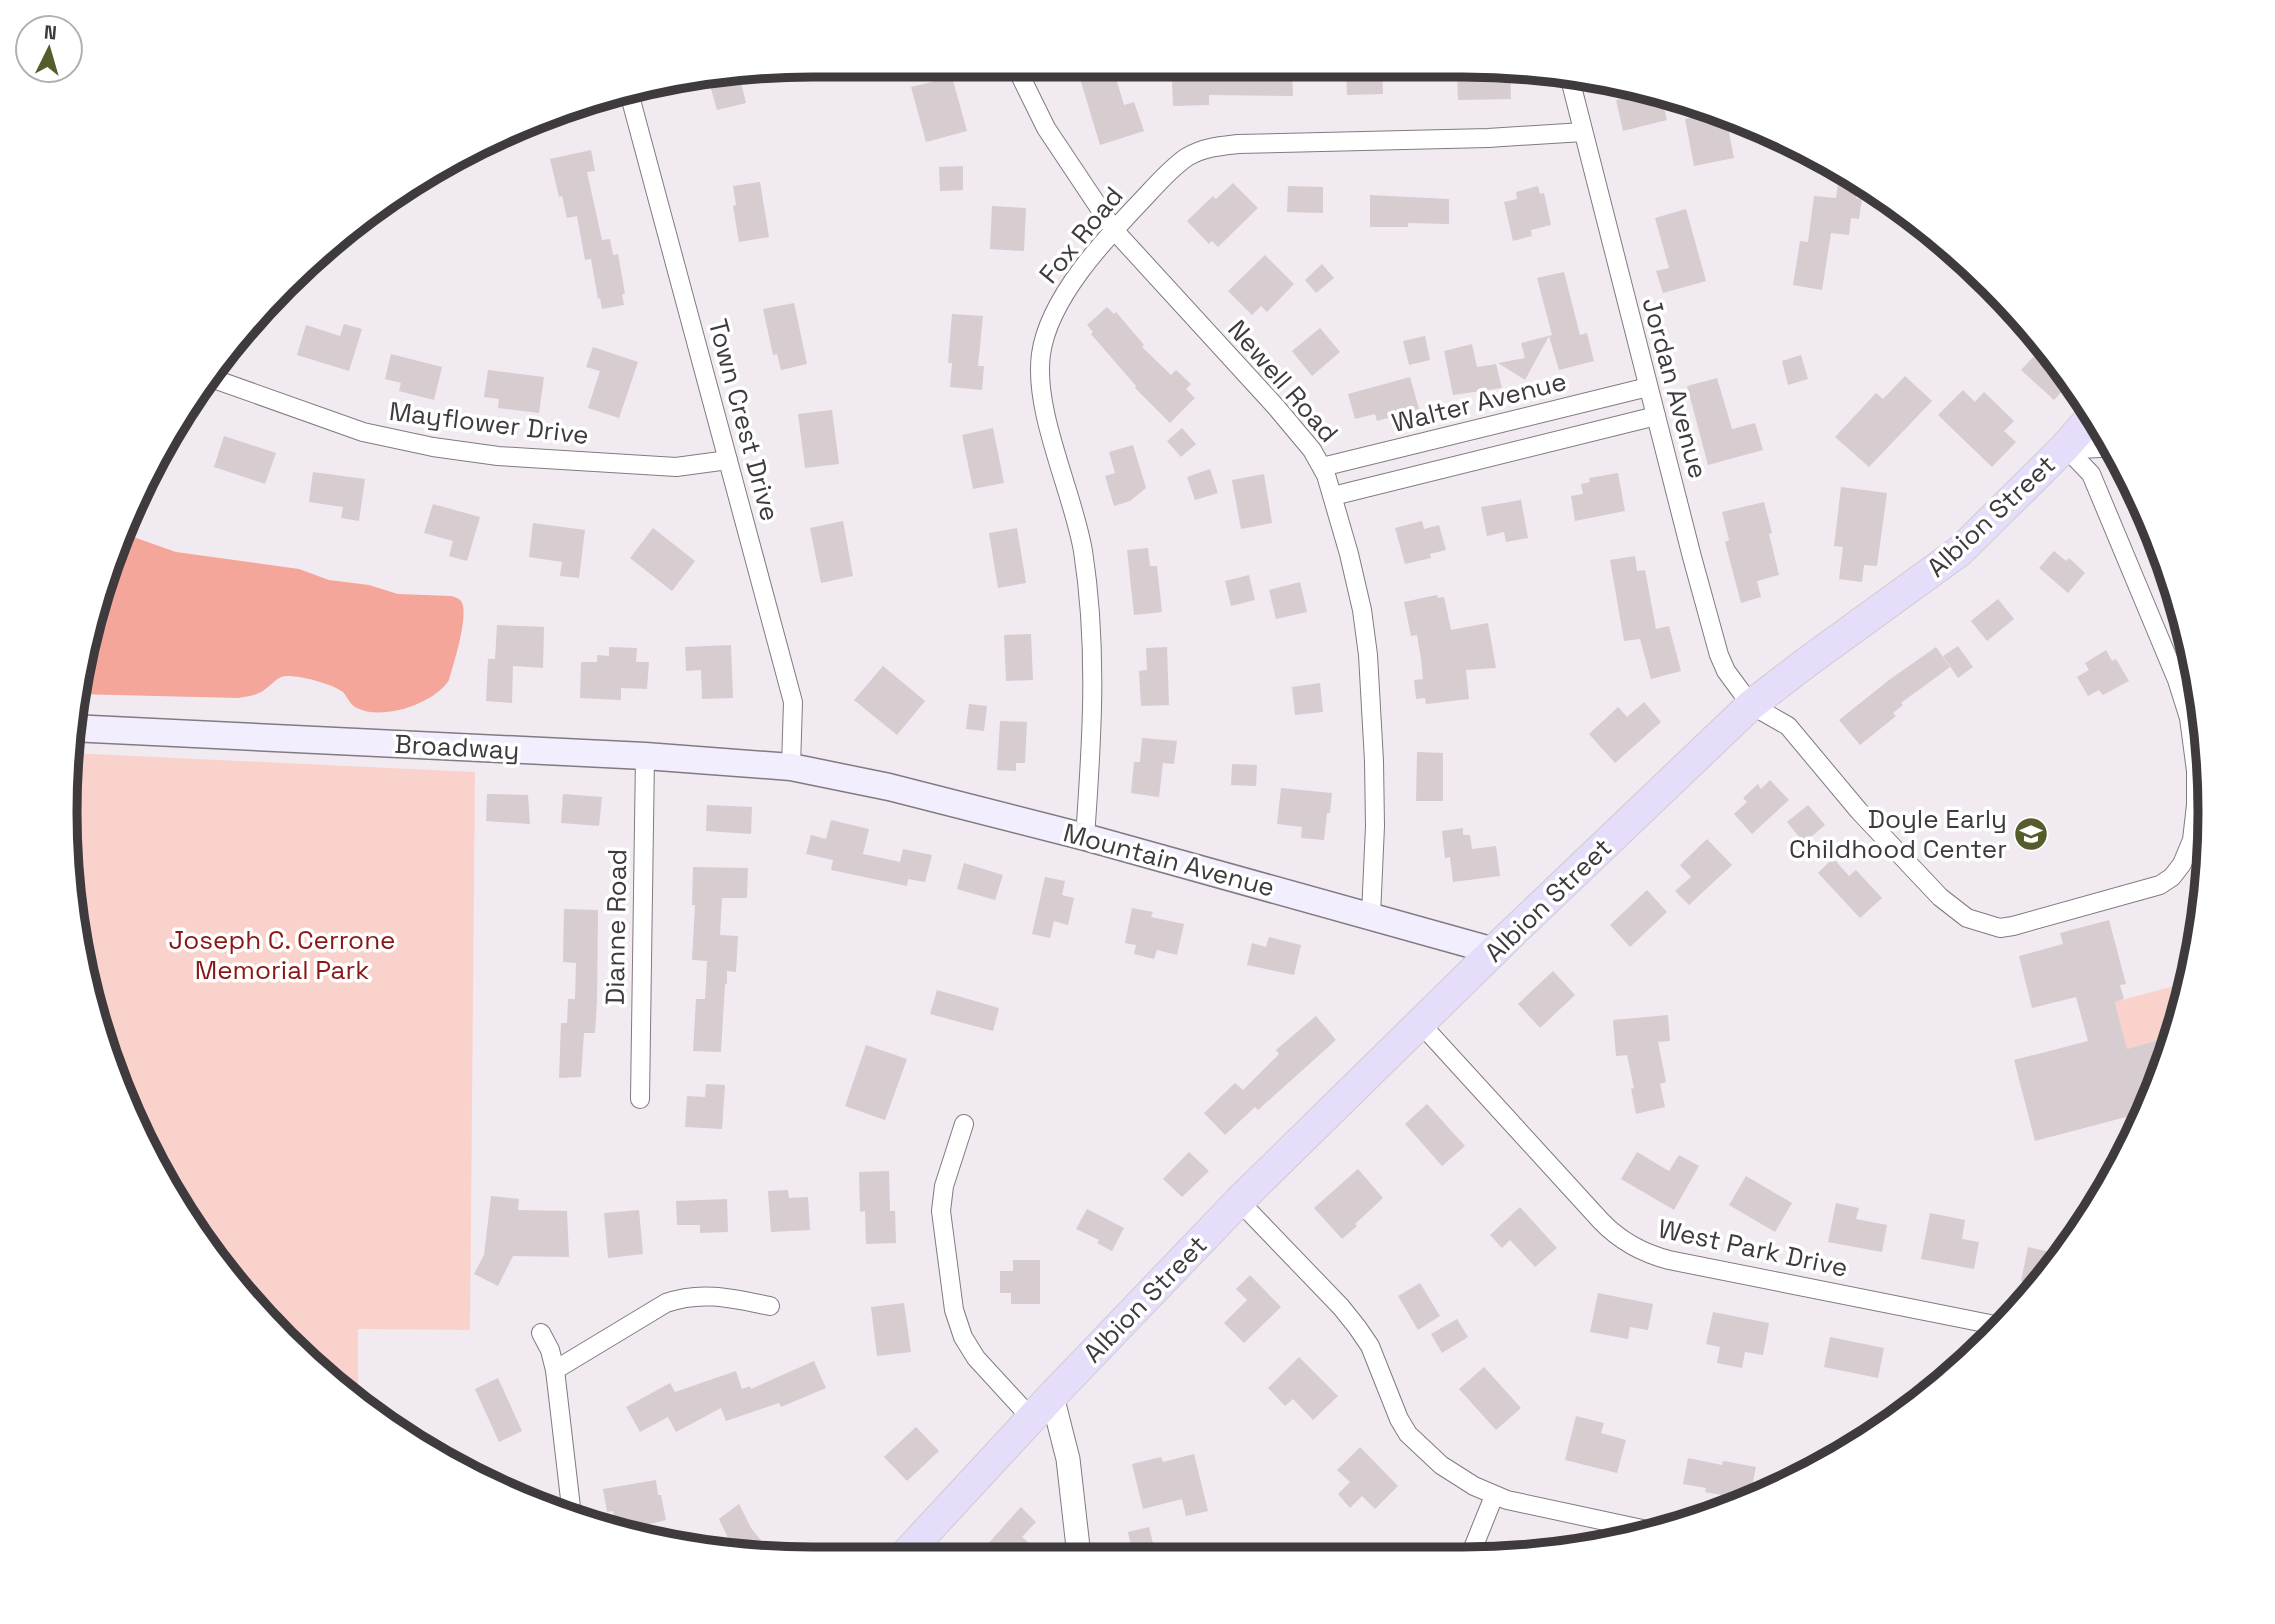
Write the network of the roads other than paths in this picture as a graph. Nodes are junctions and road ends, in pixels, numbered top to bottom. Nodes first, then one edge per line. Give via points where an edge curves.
1 (1021, 77) edge
2 (1571, 85) edge
3 (631, 100) edge
4 (1583, 132) junction
5 (1114, 230) junction
6 (218, 380) edge
7 (1648, 387) junction
8 (1656, 416) junction
9 (2086, 423) edge
10 (2100, 445) edge
11 (2065, 447) junction
12 (728, 460) junction
13 (1322, 467) junction
14 (1334, 496) junction
15 (1751, 705) junction
16 (82, 729) edge
17 (645, 756) junction
18 (791, 767) junction
19 (842, 777) joint
20 (1084, 837) junction
21 (1370, 915) junction
22 (1494, 951) junction
23 (1420, 1024) junction
24 (640, 1099) dead end
25 (964, 1124) dead end
26 (1239, 1201) junction
27 (771, 1306) dead end
28 (1990, 1324) edge
29 (541, 1333) dead end
30 (555, 1370) junction
31 (1052, 1396) junction
32 (1032, 1419) junction
33 (1494, 1496) junction
34 (571, 1506) edge
35 (1632, 1527) edge
36 (912, 1547) edge
37 (1078, 1547) edge
38 (1474, 1547) edge

1 - 5 street, Newell Road via 1046,128
2 - 4 street, Jordan Avenue
3 - 12 street, Town Crest Drive
4 - 5 street, Fox Road via 1208,148 1172,169
4 - 7 street, Jordan Avenue
5 - 13 street, Newell Road via 1276,407
5 - 20 street, Fox Road via 1067,290 1046,333 1041,355 1046,416 1079,530 1090,613 1093,719
6 - 12 street, Mayflower Drive via 363,432 433,447 498,456 676,467
7 - 8 street, Jordan Avenue
7 - 13 street, Walter Avenue
8 - 14 street
8 - 15 street, Jordan Avenue via 1719,655
9 - 11 main road, Albion Street
10 - 11 street
11 - 15 main road, Albion Street via 1946,563
11 - 15 street via 2091,474 2189,718 2196,771 2194,829 2189,850 2172,877 2144,891 2027,923 2000,928 1967,918 1858,811 1787,726
12 - 18 street, Town Crest Drive via 793,702
13 - 14 street, Newell Road
14 - 21 street, Newell Road via 1362,610 1371,692 1375,826
15 - 22 main road, Albion Street
16 - 17 main road, Broadway
17 - 18 main road, Broadway
17 - 24 street, Dianne Road
18 - 19 main road, Broadway
19 - 20 main road, Mountain Avenue
20 - 21 main road, Mountain Avenue
21 - 22 main road, Mountain Avenue
22 - 23 main road, Albion Street
23 - 26 main road, Albion Street
23 - 28 street, West Park Drive via 1601,1221 1637,1248 1669,1260
25 - 32 street via 944,1185 941,1211 954,1310 976,1358
26 - 31 main road, Albion Street
26 - 33 street via 1364,1336 1408,1434 1441,1465
27 - 30 street via 709,1295 680,1298
29 - 30 street
30 - 34 street
31 - 32 main road, Albion Street
31 - 37 street via 1068,1459
32 - 36 main road, Albion Street
33 - 35 street
33 - 38 street

